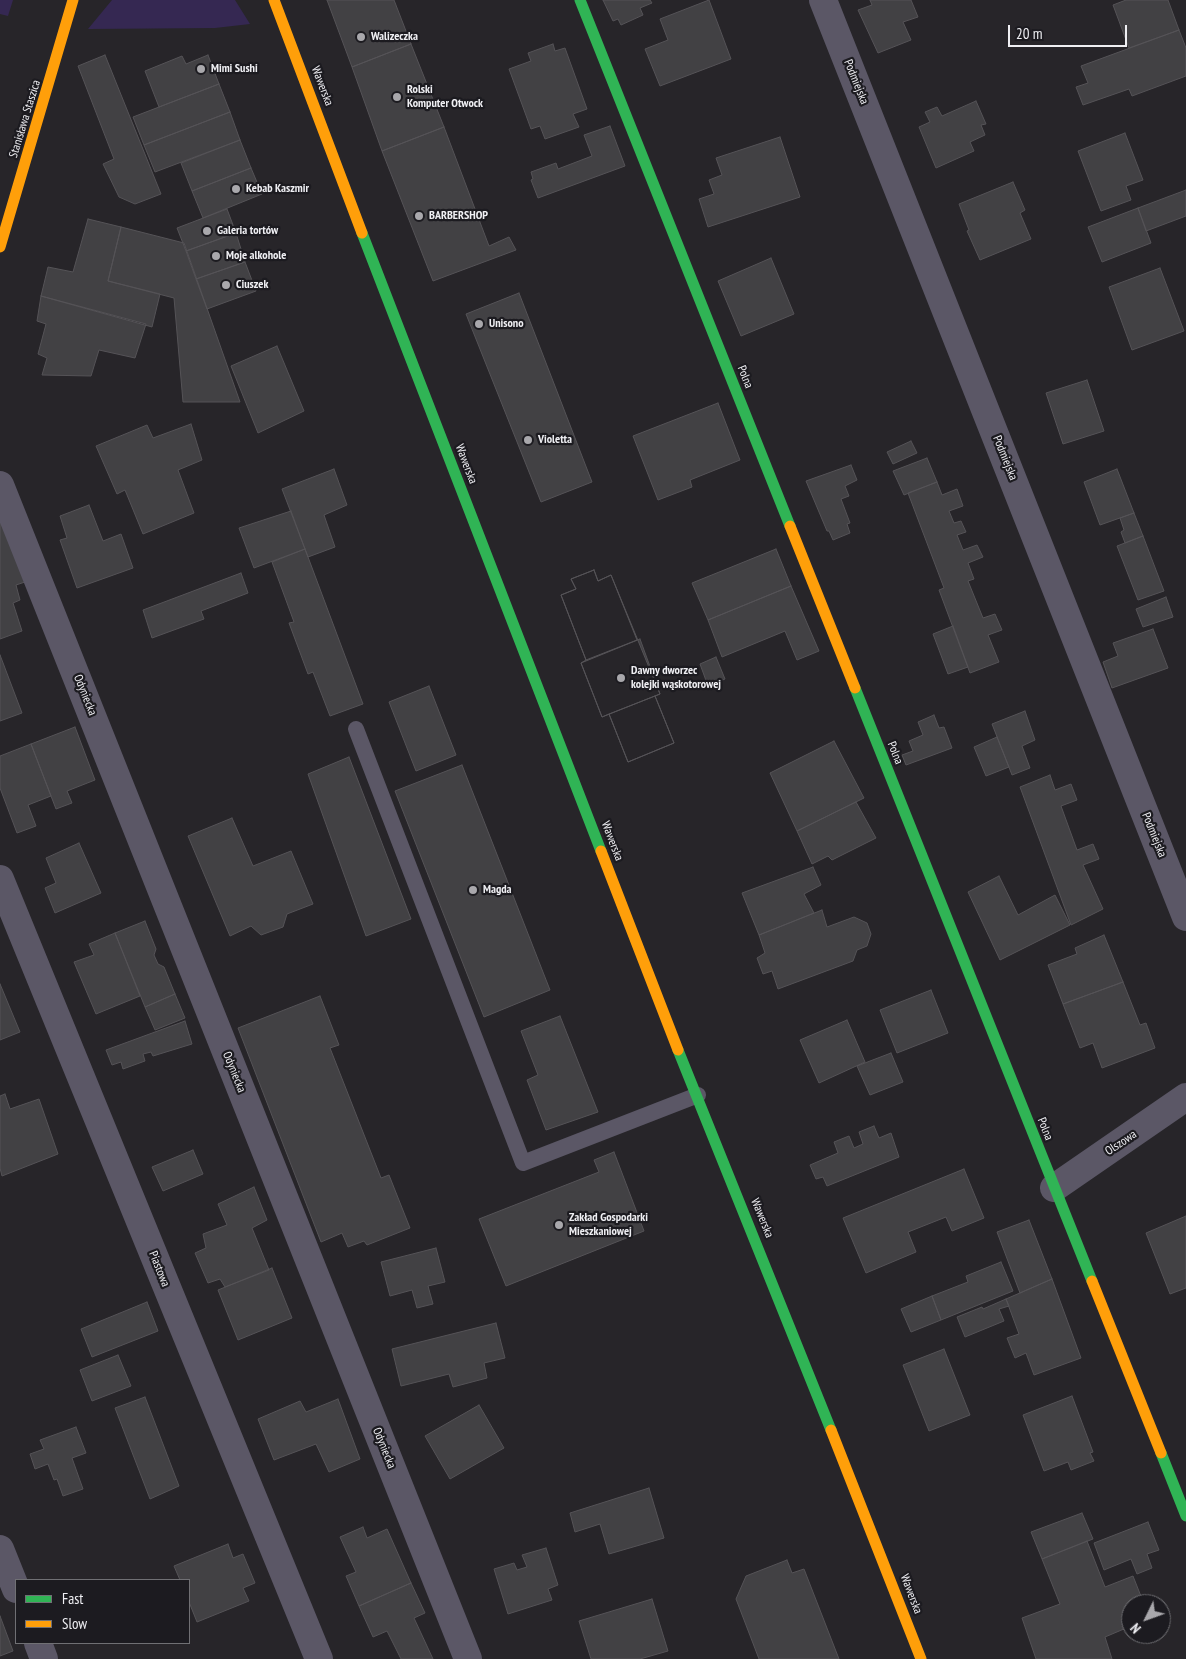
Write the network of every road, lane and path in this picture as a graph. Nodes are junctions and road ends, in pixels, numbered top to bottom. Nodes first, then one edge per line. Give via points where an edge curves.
1 (74, 0) edge
2 (580, 0) edge
3 (823, 0) edge
4 (269, 3) edge
5 (86, 7) dead end
6 (66, 27) junction
7 (0, 247) edge
8 (0, 485) edge
9 (356, 729) dead end
10 (0, 879) edge
11 (1186, 917) edge
12 (698, 1095) junction
13 (1186, 1097) edge
14 (1054, 1188) junction
15 (1186, 1516) edge
16 (0, 1549) edge
17 (15, 1587) edge
18 (38, 1644) edge
19 (44, 1659) edge
20 (319, 1659) edge
21 (468, 1659) edge
22 (921, 1659) edge

1 - 6 street, Stanisława Staszica
2 - 14 street, Polna
3 - 11 street, Podmiejska
4 - 12 street, Wawerska via 286,31 401,336
5 - 6 street, Stanisława Staszica
6 - 7 street, Stanisława Staszica
8 - 21 street, Odyniecka
9 - 12 lane via 523,1163
10 - 20 street, Piastowa
12 - 22 street, Wawerska
13 - 14 street, Olszowa
14 - 15 street, Polna
16 - 17 street
18 - 19 street

